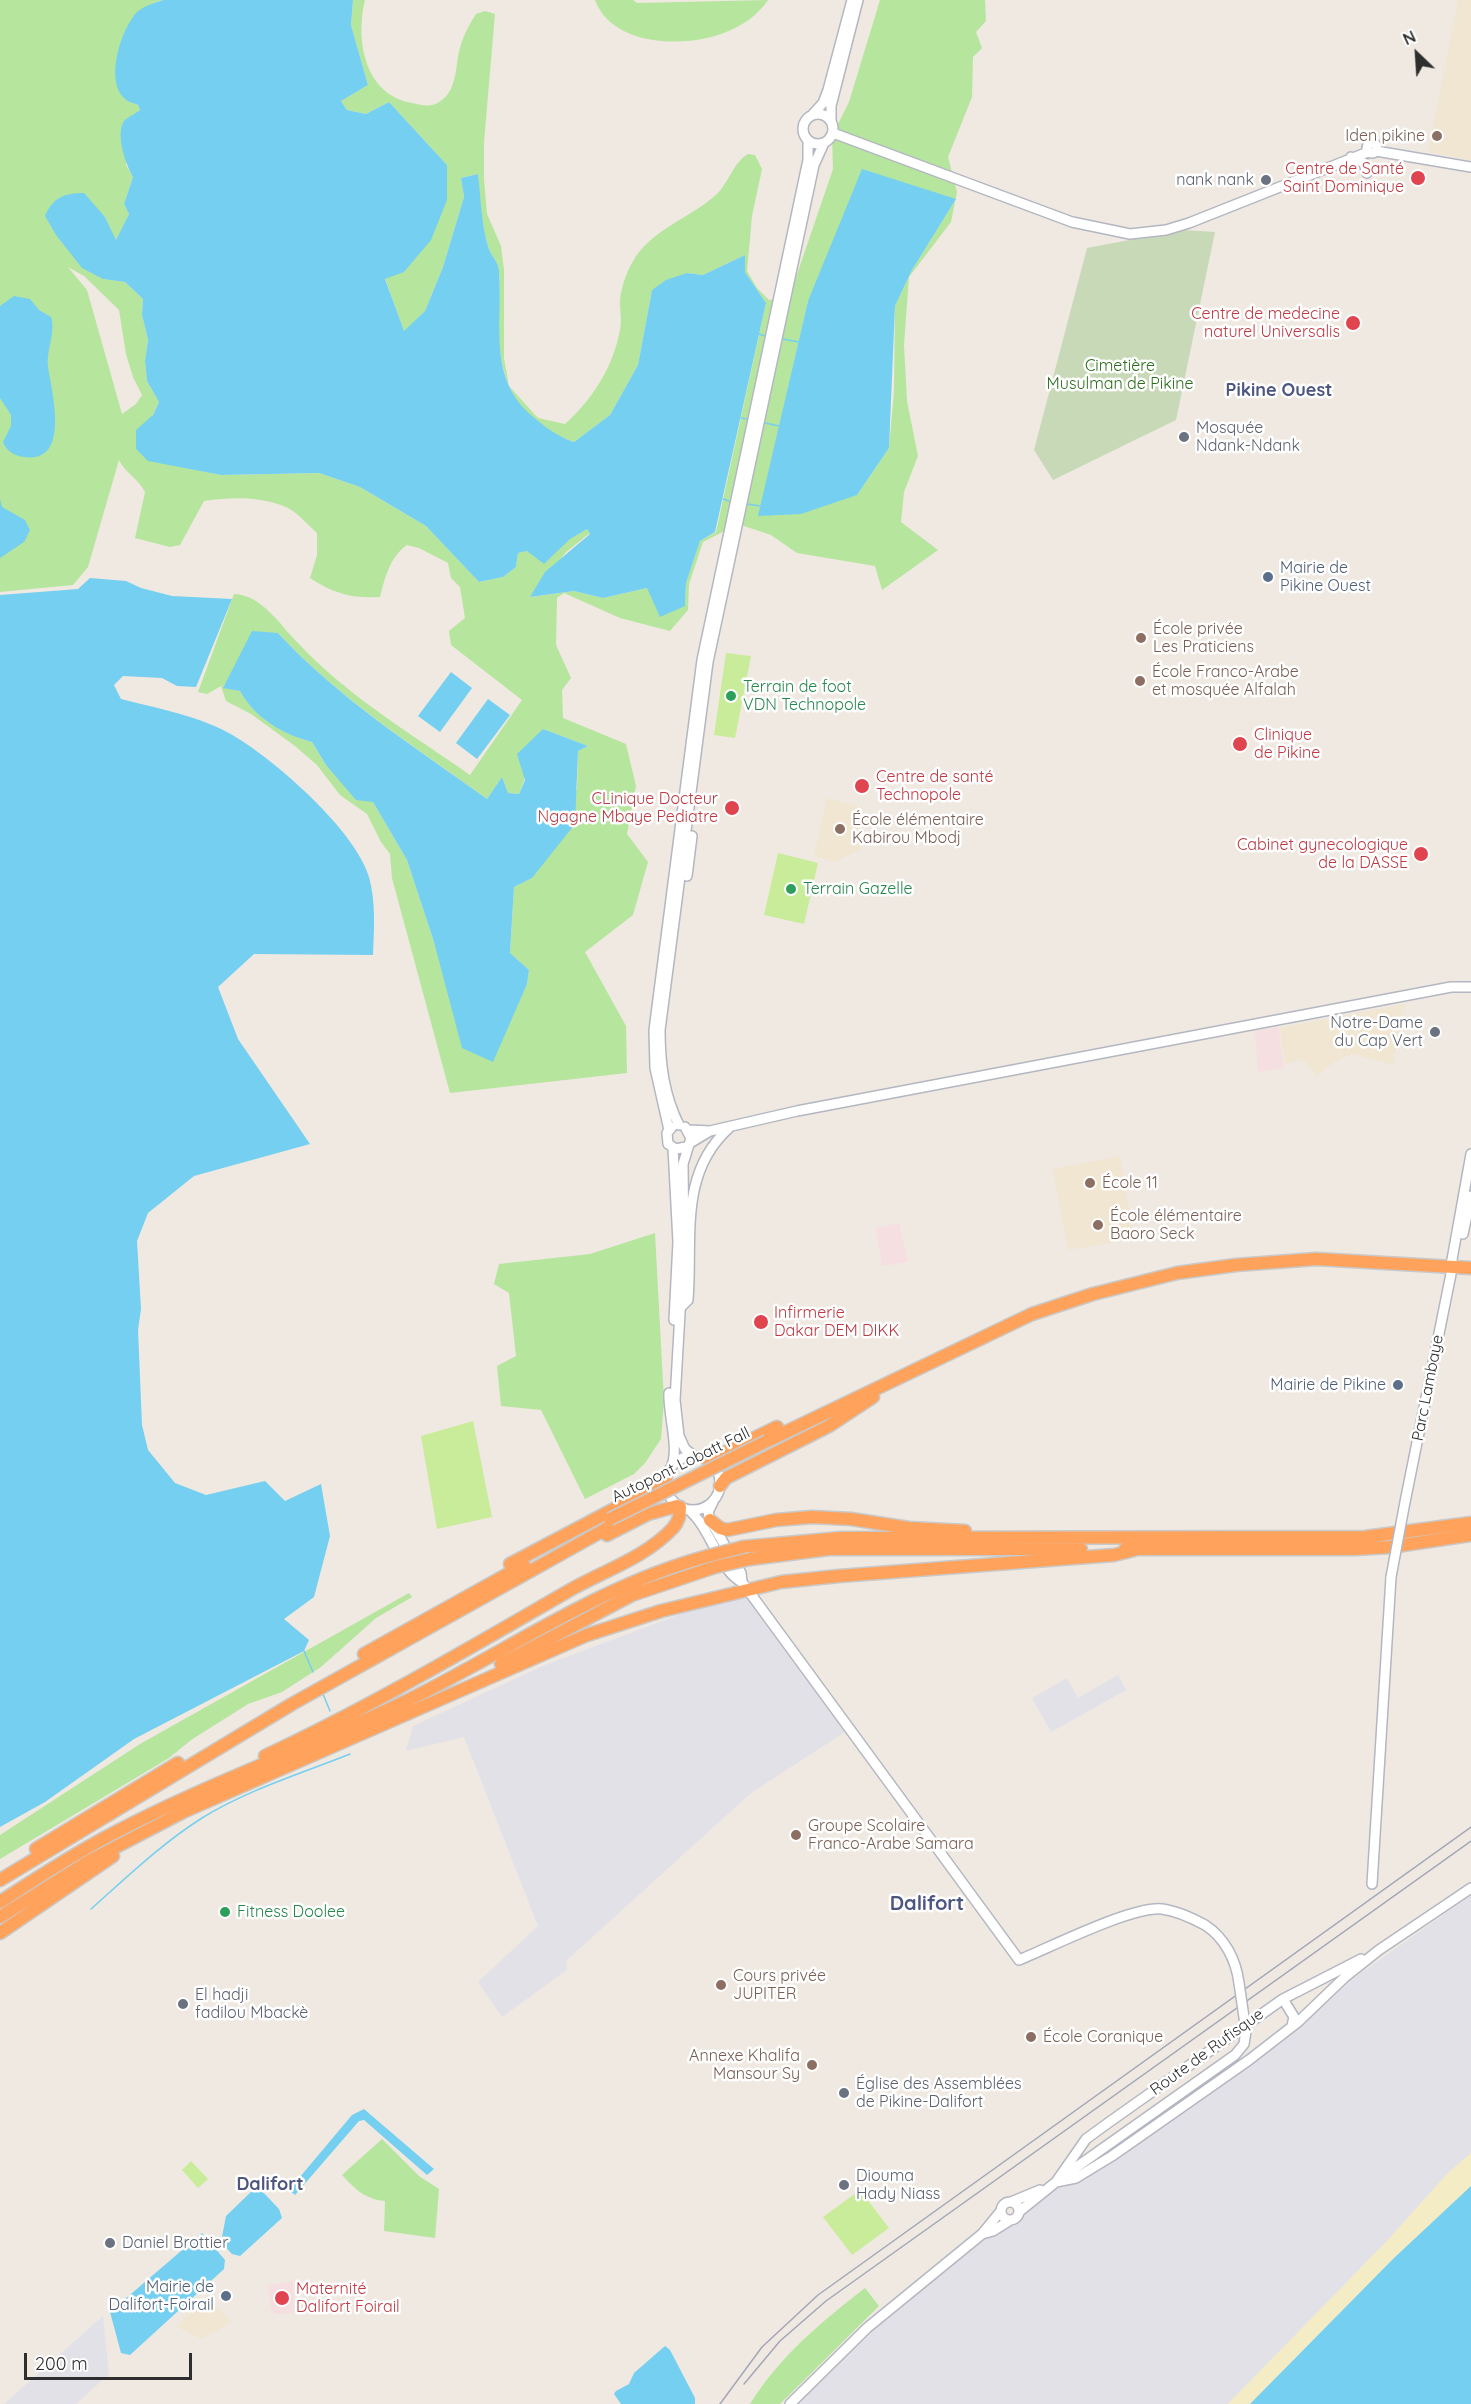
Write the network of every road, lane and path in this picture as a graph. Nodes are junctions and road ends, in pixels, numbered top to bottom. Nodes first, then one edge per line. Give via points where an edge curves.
1 (852, 0) edge
2 (858, 0) edge
3 (813, 114) junction
4 (831, 120) junction
5 (833, 133) junction
6 (808, 141) junction
7 (824, 143) junction
8 (1352, 157) junction
9 (1471, 167) edge
10 (1367, 173) dead end
11 (730, 555) junction
12 (692, 842) junction
13 (683, 863) junction
14 (1471, 987) edge
15 (660, 1030) junction
16 (679, 1125) junction
17 (730, 1127) junction
18 (669, 1130) junction
19 (689, 1130) junction
20 (710, 1131) junction
21 (688, 1145) junction
22 (673, 1148) junction
23 (1471, 1154) edge
24 (683, 1173) junction
25 (1471, 1196) edge
26 (691, 1197) junction
27 (1453, 1268) junction
28 (1471, 1268) edge
29 (1471, 1276) edge
30 (682, 1306) junction
31 (871, 1394) junction
32 (700, 1457) junction
33 (672, 1465) junction
34 (666, 1478) junction
35 (720, 1486) junction
36 (713, 1501) junction
37 (682, 1507) junction
38 (710, 1520) junction
39 (1471, 1523) edge
40 (1471, 1535) edge
41 (1031, 1538) junction
42 (1134, 1550) junction
43 (747, 1553) junction
44 (711, 1561) junction
45 (745, 1586) junction
46 (459, 1604) junction
47 (402, 1717) junction
48 (183, 1812) junction
49 (129, 1825) junction
50 (0, 1872) edge
51 (0, 1880) edge
52 (1372, 1884) dead end
53 (1471, 1888) edge
54 (0, 1902) edge
55 (0, 1917) edge
56 (0, 1933) edge
57 (1379, 1950) junction
58 (1283, 1999) junction
59 (1292, 2026) junction
60 (1056, 2182) junction
61 (1047, 2187) junction
62 (1011, 2202) junction
63 (1000, 2212) junction
64 (1019, 2213) junction
65 (1009, 2221) junction
66 (982, 2234) junction
67 (790, 2404) edge

1 - 3 main road via 828,90 820,109
2 - 4 main road via 831,106
3 - 4 main road via 823,114
3 - 6 main road via 803,127
4 - 5 main road
5 - 7 main road
5 - 8 main road via 1072,222 1130,234 1189,223
6 - 7 main road
6 - 18 main road via 807,165 695,706 654,1030 655,1068
7 - 11 main road via 814,165
8 - 9 main road via 1374,150
8 - 10 main road via 1364,163
11 - 12 main road via 733,569 710,685
11 - 13 main road via 701,712
12 - 13 main road
12 - 15 main road via 666,1023
13 - 15 main road
14 - 17 main road via 1451,987
15 - 16 main road via 663,1076
16 - 18 main road
16 - 19 main road
17 - 20 main road
17 - 26 main road via 702,1163
18 - 22 main road via 667,1140
19 - 20 main road
19 - 21 main road
20 - 21 main road
21 - 22 main road
21 - 24 main road
22 - 33 main road via 678,1242 669,1406 675,1452
23 - 27 main road
24 - 26 main road
24 - 30 main road
25 - 27 main road
26 - 30 main road via 688,1300
27 - 28 highway
27 - 29 highway
27 - 31 highway via 1268,1269 1158,1284 1032,1322
27 - 52 main road, Parc Lambaye, bridge via 1391,1577
30 - 32 main road via 676,1421 682,1444
31 - 32 highway via 817,1407 718,1456
31 - 35 highway via 829,1426 726,1479
31 - 46 highway, Autopont Lobatt Fall via 611,1522
32 - 33 main road
32 - 35 main road via 716,1468
33 - 34 main road
34 - 37 main road via 669,1496
34 - 46 highway via 490,1575
35 - 36 main road
36 - 37 main road via 702,1508
36 - 38 main road via 708,1512
37 - 45 main road via 702,1523 732,1575
37 - 46 highway via 648,1514 501,1592
37 - 49 highway via 673,1528 619,1566 567,1591 430,1672 187,1792
38 - 41 highway via 727,1530 793,1518 843,1518 927,1529 1014,1532
38 - 45 main road
39 - 41 highway via 1365,1537
40 - 42 highway via 1354,1549
41 - 43 highway via 811,1539
42 - 43 highway
42 - 45 highway via 1114,1555
43 - 44 highway, bridge
44 - 47 highway via 612,1604
44 - 49 highway via 671,1567 606,1593 397,1706
45 - 47 highway via 587,1635
45 - 60 main road, bridge via 1019,1960 1127,1916 1161,1909 1212,1930 1233,1958 1246,2031 1244,2044 1235,2055
46 - 50 highway via 238,1727
46 - 51 highway
47 - 48 highway
48 - 55 highway via 89,1861
48 - 56 highway
49 - 54 highway
53 - 57 main road, Route de Rufisque
57 - 58 main road, Route de Rufisque
57 - 59 main road, Route de Rufisque
58 - 59 main road via 1294,2017
58 - 60 main road, Route de Rufisque via 1086,2139
59 - 60 main road, Route de Rufisque via 1112,2156 1076,2178
60 - 61 main road, Route de Rufisque
61 - 62 main road, Route de Rufisque
61 - 64 main road, Route de Rufisque
62 - 63 main road via 1003,2205
62 - 64 main road via 1018,2206
63 - 65 main road
63 - 66 main road
64 - 65 main road
65 - 66 main road
66 - 67 main road via 892,2306

